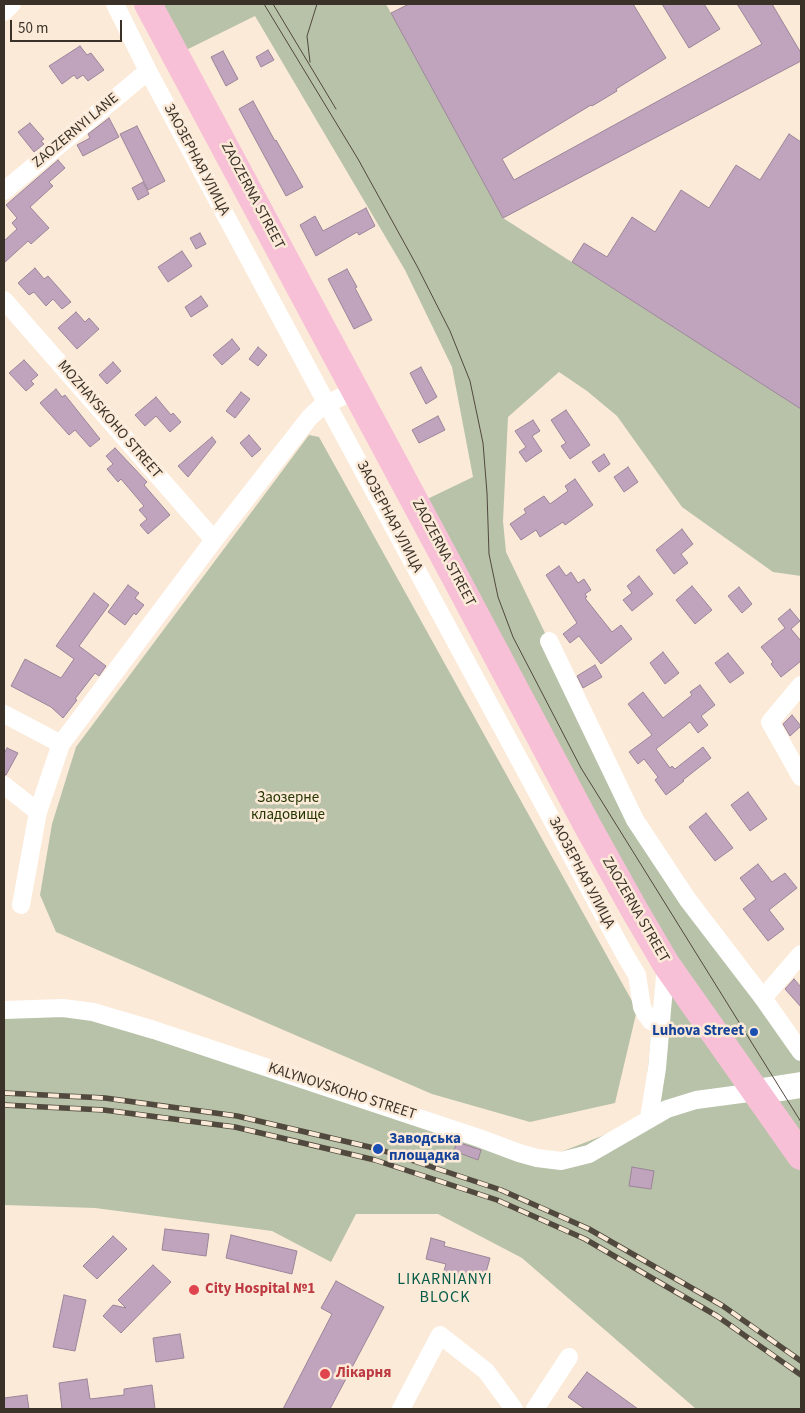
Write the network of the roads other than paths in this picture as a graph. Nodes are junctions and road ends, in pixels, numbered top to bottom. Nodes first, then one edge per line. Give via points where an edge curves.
1 (12, 4) edge
2 (115, 4) edge
3 (148, 4) edge
4 (4, 12) edge
5 (148, 71) junction
6 (4, 191) edge
7 (4, 300) edge
8 (355, 390) junction
9 (327, 404) junction
10 (214, 540) junction
11 (549, 641) dead end
12 (801, 685) edge
13 (4, 714) edge
14 (61, 744) junction
15 (801, 777) edge
16 (4, 785) edge
17 (38, 812) junction
18 (21, 905) dead end
19 (801, 954) edge
20 (666, 964) junction
21 (763, 998) junction
22 (4, 1010) edge
23 (661, 1026) junction
24 (801, 1052) edge
25 (801, 1086) edge
26 (756, 1092) junction
27 (649, 1119) junction
28 (801, 1156) edge
29 (569, 1356) dead end
30 (401, 1409) edge
31 (514, 1409) edge
32 (535, 1409) edge

1 - 4 street
2 - 5 street, ЗАОЗЕРНАЯ УЛИЦА
3 - 8 main road, ZAOZERNA STREET
5 - 6 street, ZAOZERNYI LANE
5 - 9 street, ЗАОЗЕРНАЯ УЛИЦА
7 - 10 street, MOZHAYSKOHO STREET
8 - 9 street
8 - 20 main road, ZAOZERNA STREET via 587,825
9 - 10 street via 310,417
9 - 23 street, ЗАОЗЕРНАЯ УЛИЦА via 637,974 645,1013
10 - 14 street
11 - 21 street via 635,820 688,900
12 - 15 street via 770,722
13 - 14 street
14 - 17 street
16 - 17 street
17 - 18 street
19 - 21 street
20 - 23 street
20 - 26 main road, ZAOZERNA STREET
21 - 24 street
22 - 27 street, KALYNOVSKOHO STREET via 47,1008 93,1012 537,1158 561,1161 589,1154
23 - 27 street
25 - 26 street
26 - 27 street, KALYNOVSKOHO STREET via 696,1100 666,1109
26 - 28 main road, ZAOZERNA STREET
29 - 32 street
30 - 31 street via 440,1335 486,1371

